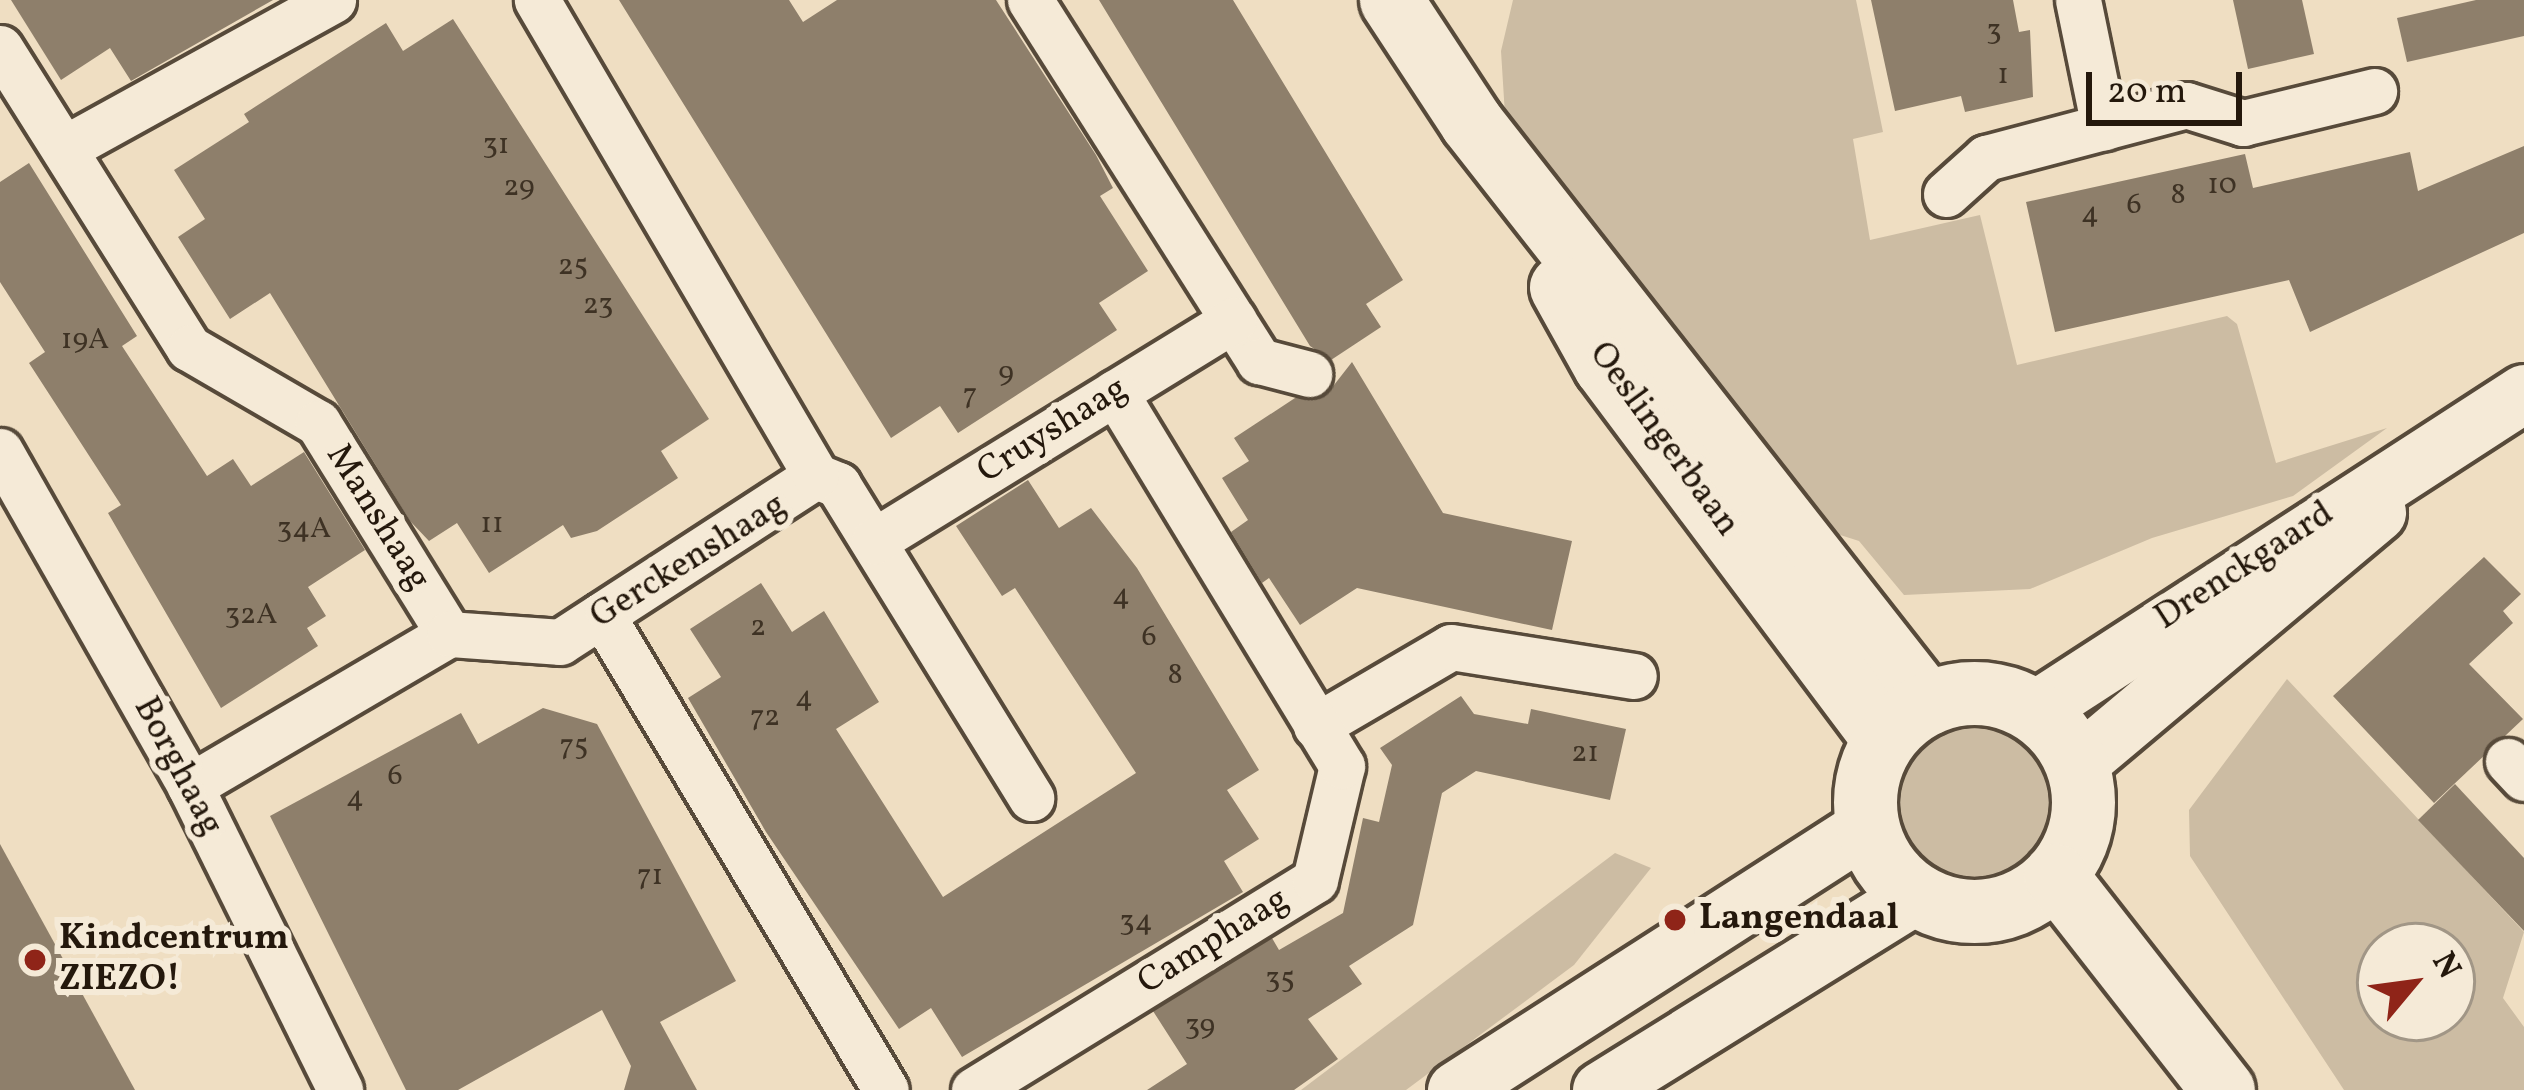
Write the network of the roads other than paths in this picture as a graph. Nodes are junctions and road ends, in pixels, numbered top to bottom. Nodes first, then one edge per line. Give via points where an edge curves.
1 (333, 0) edge
2 (537, 0) edge
3 (1030, 0) edge
4 (1391, 0) edge
5 (2078, 0) edge
6 (0, 48) edge
7 (2374, 92) dead end
8 (2104, 127) junction
9 (67, 147) junction
10 (1946, 194) dead end
11 (1233, 320) junction
12 (1309, 374) dead end
13 (1115, 392) junction
14 (2524, 393) edge
15 (2463, 431) junction
16 (0, 451) edge
17 (816, 476) junction
18 (874, 541) junction
19 (602, 615) junction
20 (449, 634) junction
21 (1634, 676) dead end
22 (2033, 711) junction
23 (1905, 721) junction
24 (1316, 726) junction
25 (2075, 765) junction
26 (190, 786) junction
27 (1031, 798) dead end
28 (1868, 826) junction
29 (2055, 874) junction
30 (1916, 895) junction
31 (340, 1090) edge
32 (886, 1090) edge
33 (974, 1090) edge
34 (1456, 1090) edge
35 (1601, 1090) edge
36 (2223, 1090) edge

1 - 9 street
2 - 17 street, Gerckenshaag
3 - 11 street
4 - 23 main road, Oeslingerbaan
5 - 8 street
6 - 9 street, Manshaag
7 - 8 street via 2242,123 2186,104
8 - 10 street via 1986,158
9 - 20 street, Manshaag via 189,348 318,423
11 - 12 street via 1259,361
11 - 13 street, Cruyshaag
13 - 18 street, Cruyshaag
13 - 24 street, Camphaag
14 - 15 street, Drenckgaard
15 - 22 street, Drenckgaard
15 - 25 street, Drenckgaard via 2334,553
16 - 26 street, Borghaag
17 - 18 street via 838,485
17 - 19 street, Gerckenshaag
18 - 27 street
19 - 20 street, Gerckenshaag via 560,642
19 - 32 street
20 - 26 street
21 - 24 street via 1451,646
22 - 23 main road via 1982,693
22 - 25 main road
23 - 28 main road via 1865,789
24 - 33 street, Camphaag via 1342,766 1315,880
25 - 29 main road via 2082,814
26 - 31 street, Borghaag
28 - 30 main road via 1889,870
28 - 34 street
29 - 30 main road via 1997,909 1945,908
29 - 36 main road
30 - 35 street

